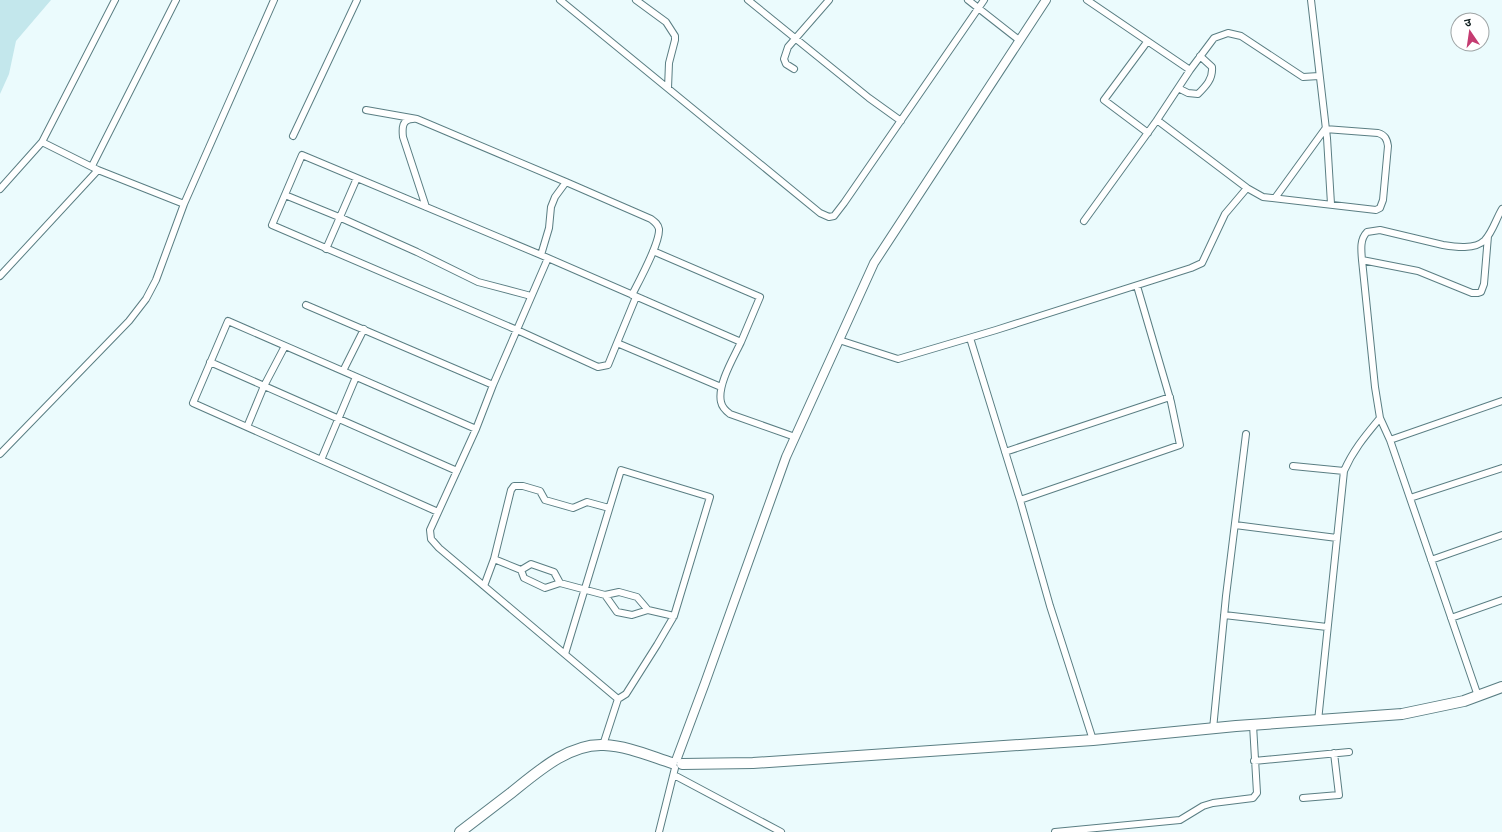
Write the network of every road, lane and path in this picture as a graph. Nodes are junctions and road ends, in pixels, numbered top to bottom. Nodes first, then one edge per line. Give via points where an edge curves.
1 (115, 0) edge
2 (176, 0) edge
3 (274, 0) edge
4 (357, 0) edge
5 (560, 0) edge
6 (571, 0) edge
7 (636, 0) edge
8 (748, 0) edge
9 (829, 0) edge
10 (968, 0) edge
11 (984, 0) edge
12 (1046, 0) edge
13 (1087, 0) edge
14 (1311, 0) edge
15 (567, 6) junction
16 (978, 8) junction
17 (795, 38) junction
18 (1019, 40) junction
19 (1147, 42) junction
20 (1200, 56) junction
21 (794, 69) dead end
22 (1190, 70) junction
23 (1320, 76) junction
24 (668, 88) junction
25 (1178, 88) junction
26 (366, 110) dead end
27 (417, 119) junction
28 (1158, 120) junction
29 (901, 121) junction
30 (1326, 129) junction
31 (1148, 133) junction
32 (293, 136) dead end
33 (42, 142) junction
34 (95, 168) junction
35 (356, 178) junction
36 (566, 182) junction
37 (1247, 188) junction
38 (0, 189) edge
39 (285, 195) junction
40 (1275, 198) junction
41 (184, 204) junction
42 (1331, 204) junction
43 (426, 207) junction
44 (1502, 209) edge
45 (339, 217) junction
46 (1084, 221) dead end
47 (1488, 236) junction
48 (326, 249) junction
49 (653, 251) junction
50 (545, 257) junction
51 (1362, 260) junction
52 (0, 276) edge
53 (1137, 286) junction
54 (531, 296) junction
55 (634, 296) junction
56 (306, 305) dead end
57 (364, 329) junction
58 (517, 330) junction
59 (970, 338) junction
60 (839, 340) junction
61 (741, 342) junction
62 (617, 343) junction
63 (285, 346) junction
64 (210, 362) junction
65 (343, 371) junction
66 (356, 377) junction
67 (492, 385) junction
68 (264, 386) junction
69 (721, 387) junction
70 (1170, 397) junction
71 (1502, 401) edge
72 (1380, 418) junction
73 (339, 419) junction
74 (247, 427) junction
75 (476, 429) junction
76 (1246, 434) dead end
77 (795, 437) junction
78 (1390, 440) junction
79 (1005, 452) junction
80 (0, 454) edge
81 (321, 460) junction
82 (1293, 466) dead end
83 (1502, 468) edge
84 (1344, 470) junction
85 (457, 471) junction
86 (1410, 498) junction
87 (1020, 500) junction
88 (610, 508) junction
89 (438, 512) junction
90 (1235, 525) junction
91 (1502, 535) edge
92 (1337, 538) junction
93 (494, 559) junction
94 (1430, 560) junction
95 (521, 570) junction
96 (560, 583) junction
97 (484, 586) junction
98 (584, 590) junction
99 (605, 595) junction
100 (1502, 600) edge
101 (648, 610) junction
102 (1224, 614) junction
103 (674, 616) junction
104 (1451, 618) junction
105 (1327, 627) junction
106 (564, 654) junction
107 (1502, 687) edge
108 (1478, 696) junction
109 (618, 699) junction
110 (1318, 721) junction
111 (1253, 725) junction
112 (1213, 729) junction
113 (1093, 740) junction
114 (603, 744) junction
115 (1349, 752) dead end
116 (1334, 753) junction
117 (1254, 760) junction
118 (676, 766) junction
119 (1303, 798) dead end
120 (460, 832) edge
121 (659, 832) edge
122 (781, 832) edge
123 (1055, 832) edge

1 - 33 street
2 - 34 street
3 - 41 street
4 - 32 street
5 - 15 street
6 - 15 street
7 - 24 street via 666,22 675,36 669,63
8 - 17 street
9 - 17 street
10 - 16 street
11 - 16 street
12 - 18 street
13 - 19 street
14 - 23 street
15 - 24 street
16 - 18 street
16 - 29 street
17 - 21 street via 786,50 784,59 786,64
17 - 29 street
18 - 60 street via 874,263
19 - 22 street
19 - 31 street via 1104,100
20 - 22 street
20 - 23 street via 1214,38 1228,32 1241,36 1303,77
20 - 25 street via 1212,67 1212,76 1204,88 1198,94
22 - 25 street
23 - 30 street
24 - 29 street via 820,213 830,217 834,216 844,203
25 - 28 street
26 - 27 street
27 - 36 street
27 - 43 street via 405,122 402,127 403,137
28 - 31 street
28 - 37 street
30 - 40 street
30 - 42 street
30 - 42 street via 1382,134 1388,141 1383,200 1380,208 1370,210
31 - 46 street
33 - 34 street
33 - 38 street
34 - 41 street
34 - 52 street
35 - 39 street via 302,155
35 - 43 street
35 - 45 street
36 - 49 street via 655,222 659,230
36 - 50 street via 551,207
37 - 40 street via 1263,197
37 - 53 street via 1225,214 1202,263
39 - 45 street
39 - 48 street via 272,225
40 - 42 street
41 - 80 street via 156,280 146,299 129,321
43 - 50 street
44 - 47 street
45 - 48 street
45 - 54 street via 478,282
47 - 51 street via 1484,241 1471,246 1451,246 1372,230 1363,235 1361,241
47 - 51 street via 1484,284 1478,293 1472,293 1418,271
48 - 58 street
49 - 55 street
49 - 61 street via 760,297
50 - 54 street
50 - 55 street
51 - 72 street
53 - 59 street
53 - 70 street
54 - 58 street
55 - 61 street
55 - 62 street
56 - 57 street
57 - 65 street
57 - 67 street
58 - 62 street via 598,367 608,365
58 - 67 street
59 - 60 street via 898,359
59 - 79 street
60 - 77 street
61 - 69 street
62 - 69 street
63 - 64 street via 228,321
63 - 65 street
63 - 68 street
64 - 68 street
64 - 74 street via 193,403
65 - 66 street
66 - 73 street
66 - 75 street
67 - 75 street
68 - 73 street
68 - 74 street
69 - 77 street via 721,402 730,414
70 - 79 street
70 - 87 street via 1180,445
71 - 78 street
72 - 78 street
72 - 84 street via 1359,444
73 - 81 street
73 - 85 street
74 - 81 street
75 - 85 street
76 - 90 street
77 - 118 street
78 - 86 street
79 - 87 street
81 - 89 street
82 - 84 street
83 - 86 street
84 - 92 street
85 - 89 street
86 - 94 street
87 - 113 street via 1050,606
88 - 93 street via 587,502 573,508 545,500 540,491 514,486
88 - 98 street
88 - 103 street via 621,470 710,497
89 - 97 street via 430,530 431,539
90 - 92 street
90 - 102 street
91 - 94 street
92 - 105 street
93 - 95 street
93 - 97 street
94 - 104 street
95 - 96 street via 524,578 545,588
95 - 96 street via 531,564 537,566 554,572
96 - 98 street
97 - 106 street
98 - 99 street
98 - 106 street
99 - 101 street via 619,592 637,597
99 - 101 street via 617,612 632,615
100 - 104 street
101 - 103 street
102 - 105 street
102 - 112 street
103 - 109 street via 626,694
104 - 108 street
105 - 110 street
106 - 109 street
107 - 108 main road
108 - 110 main road via 1402,714
109 - 114 street
110 - 111 main road
111 - 112 main road
111 - 117 street
112 - 113 main road
113 - 118 main road
114 - 118 main road via 626,748
114 - 120 main road via 566,754 551,763
115 - 116 street
116 - 117 street
116 - 119 street via 1339,795
117 - 123 street via 1257,793 1253,798 1203,806 1180,820
118 - 121 street
118 - 122 street

